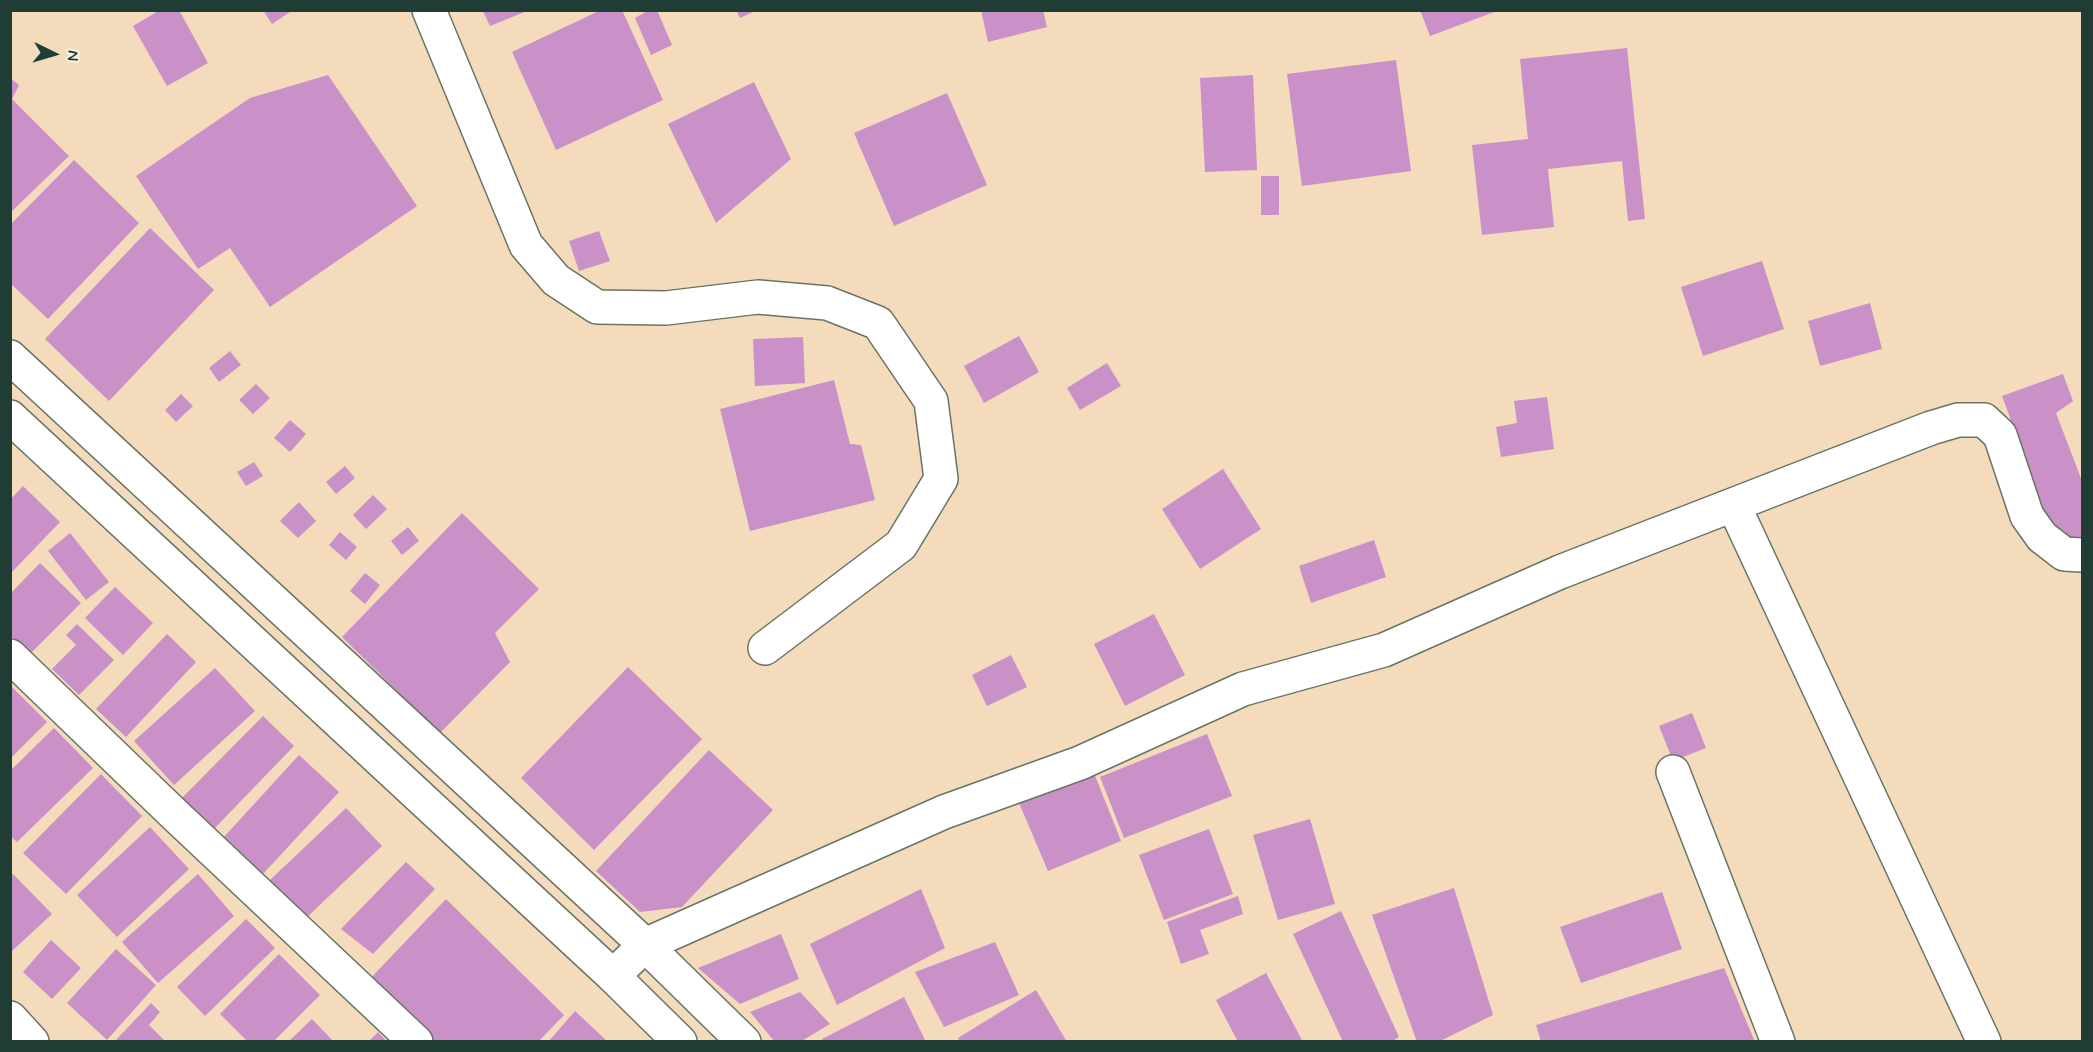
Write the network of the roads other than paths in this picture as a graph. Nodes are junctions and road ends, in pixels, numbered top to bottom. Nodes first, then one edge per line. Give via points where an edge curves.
1 (429, 10) edge
2 (10, 357) edge
3 (10, 417) edge
4 (1734, 506) junction
5 (2082, 555) edge
6 (765, 648) dead end
7 (10, 656) edge
8 (1674, 772) dead end
9 (645, 945) junction
10 (613, 976) junction
11 (10, 1018) edge
12 (32, 1041) edge
13 (416, 1041) edge
14 (680, 1041) edge
15 (744, 1041) edge
16 (1778, 1041) edge
17 (1984, 1041) edge

1 - 6 street via 526,245 556,280 597,307 666,309 758,297 827,303 878,324 931,401 941,479 901,544
2 - 9 street
3 - 10 street
4 - 5 street via 1930,428 1958,420 1984,420 2000,435 2027,516 2042,537 2064,554
4 - 9 street via 1560,572 1384,650 1243,689 1080,762 944,812
4 - 17 street
7 - 13 street
8 - 16 street
9 - 10 street
9 - 15 street
10 - 14 street
11 - 12 street

